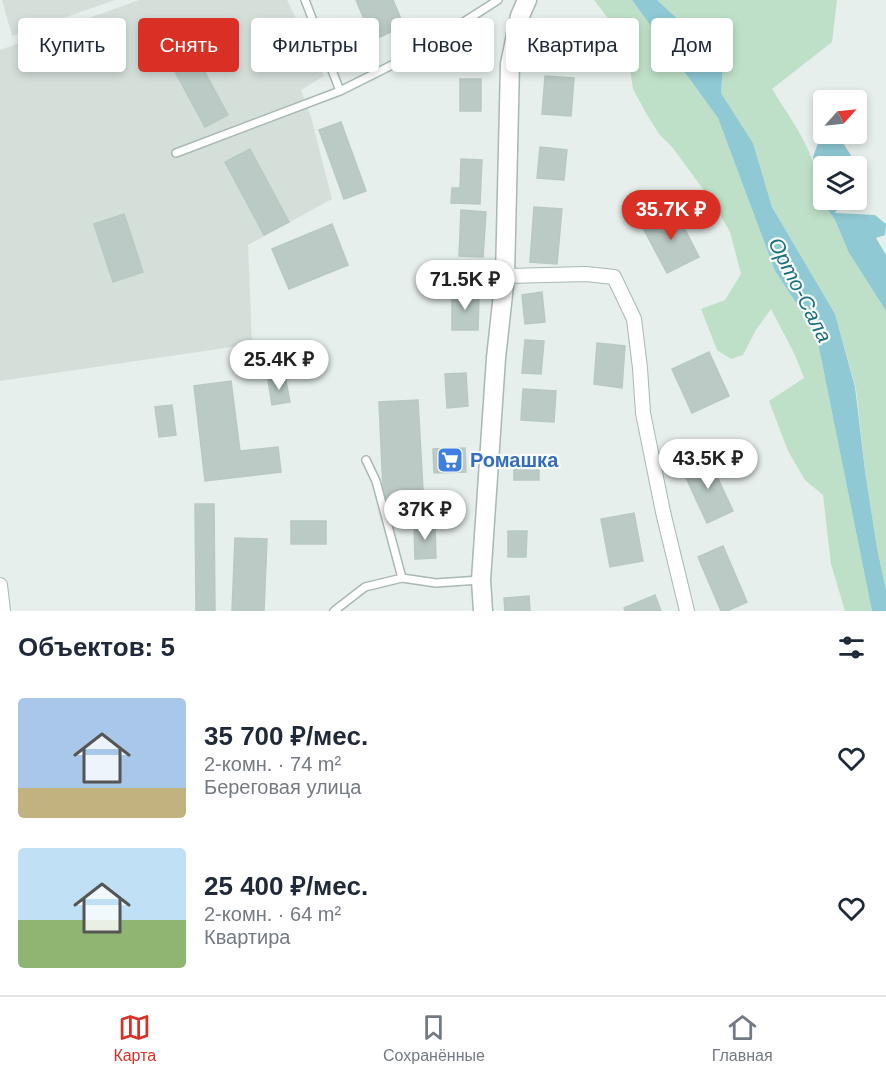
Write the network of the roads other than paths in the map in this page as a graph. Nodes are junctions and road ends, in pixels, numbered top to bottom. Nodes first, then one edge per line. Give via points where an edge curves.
1 (305, 0) edge
2 (527, 0) edge
3 (493, 1) edge
4 (340, 91) junction
5 (176, 153) dead end
6 (506, 276) junction
7 (366, 460) dead end
8 (402, 578) junction
9 (481, 580) junction
10 (0, 585) edge
11 (347, 600) junction
12 (3, 611) edge
13 (334, 611) edge
14 (346, 611) edge
15 (483, 611) edge
16 (687, 611) edge

1 - 4 lane
2 - 6 street via 510,64
3 - 4 lane via 412,55
4 - 5 lane
6 - 9 street via 496,358
6 - 16 street via 614,277 634,319 643,413
7 - 8 lane via 376,481
8 - 9 lane via 436,583
8 - 11 lane via 365,587
9 - 15 street
10 - 12 street
11 - 13 lane
11 - 14 lane

